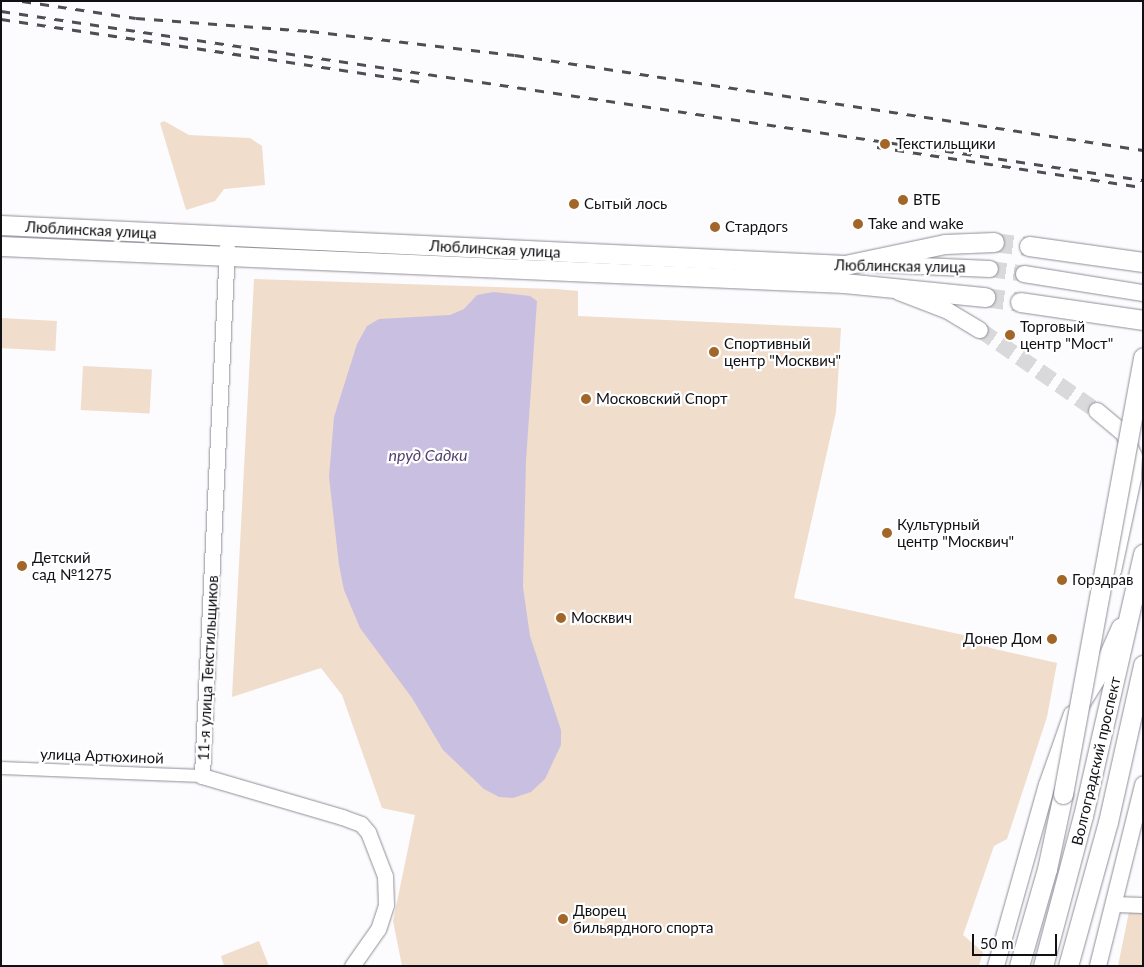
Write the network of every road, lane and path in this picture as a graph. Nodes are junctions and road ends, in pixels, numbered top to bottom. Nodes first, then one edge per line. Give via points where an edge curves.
1 (1, 225) edge
2 (227, 237) junction
3 (994, 242) tunnel mouth
4 (1, 246) edge
5 (1028, 246) tunnel mouth
6 (227, 256) junction
7 (1143, 262) edge
8 (855, 264) junction
9 (990, 269) tunnel mouth
10 (1024, 274) tunnel mouth
11 (884, 286) junction
12 (1143, 293) edge
13 (985, 297) tunnel mouth
14 (1020, 302) tunnel mouth
15 (1143, 320) edge
16 (980, 330) tunnel mouth
17 (1143, 357) edge
18 (1101, 414) joint
19 (1143, 415) edge
20 (1143, 554) edge
21 (1139, 573) junction
22 (1143, 665) edge
23 (1066, 729) junction
24 (1, 768) edge
25 (202, 776) junction
26 (1143, 785) edge
27 (1114, 904) junction
28 (1143, 905) edge
29 (352, 966) edge
30 (996, 966) edge
31 (1019, 966) edge
32 (1043, 966) edge
33 (1068, 966) edge
34 (1098, 966) edge

1 - 2 main road, Люблинская улица
2 - 6 street, 11-я улица Текстильщиков
2 - 8 main road, Люблинская улица
3 - 8 main road via 945,244
4 - 6 main road, Люблинская улица
5 - 7 main road
6 - 11 main road, Люблинская улица
6 - 25 street, 11-я улица Текстильщиков
8 - 9 main road, Люблинская улица
10 - 12 main road
11 - 13 main road, Люблинская улица
11 - 16 main road via 948,311
14 - 15 main road
17 - 31 main road, bridge via 1063,794 1047,869
18 - 19 street via 1131,421
18 - 23 main road via 1130,443 1134,456 1133,478 1093,662
20 - 21 main road, Волгоградский проспект
21 - 23 main road via 1114,643
21 - 32 main road, Волгоградский проспект via 1084,816
22 - 33 main road, Волгоградский проспект via 1108,822
23 - 30 main road
24 - 25 street, улица Артюхиной
25 - 29 street, 11-я улица Текстильщиков via 342,816 361,824 368,832 385,876 386,905 378,929
26 - 27 main road
27 - 28 street
27 - 34 main road

